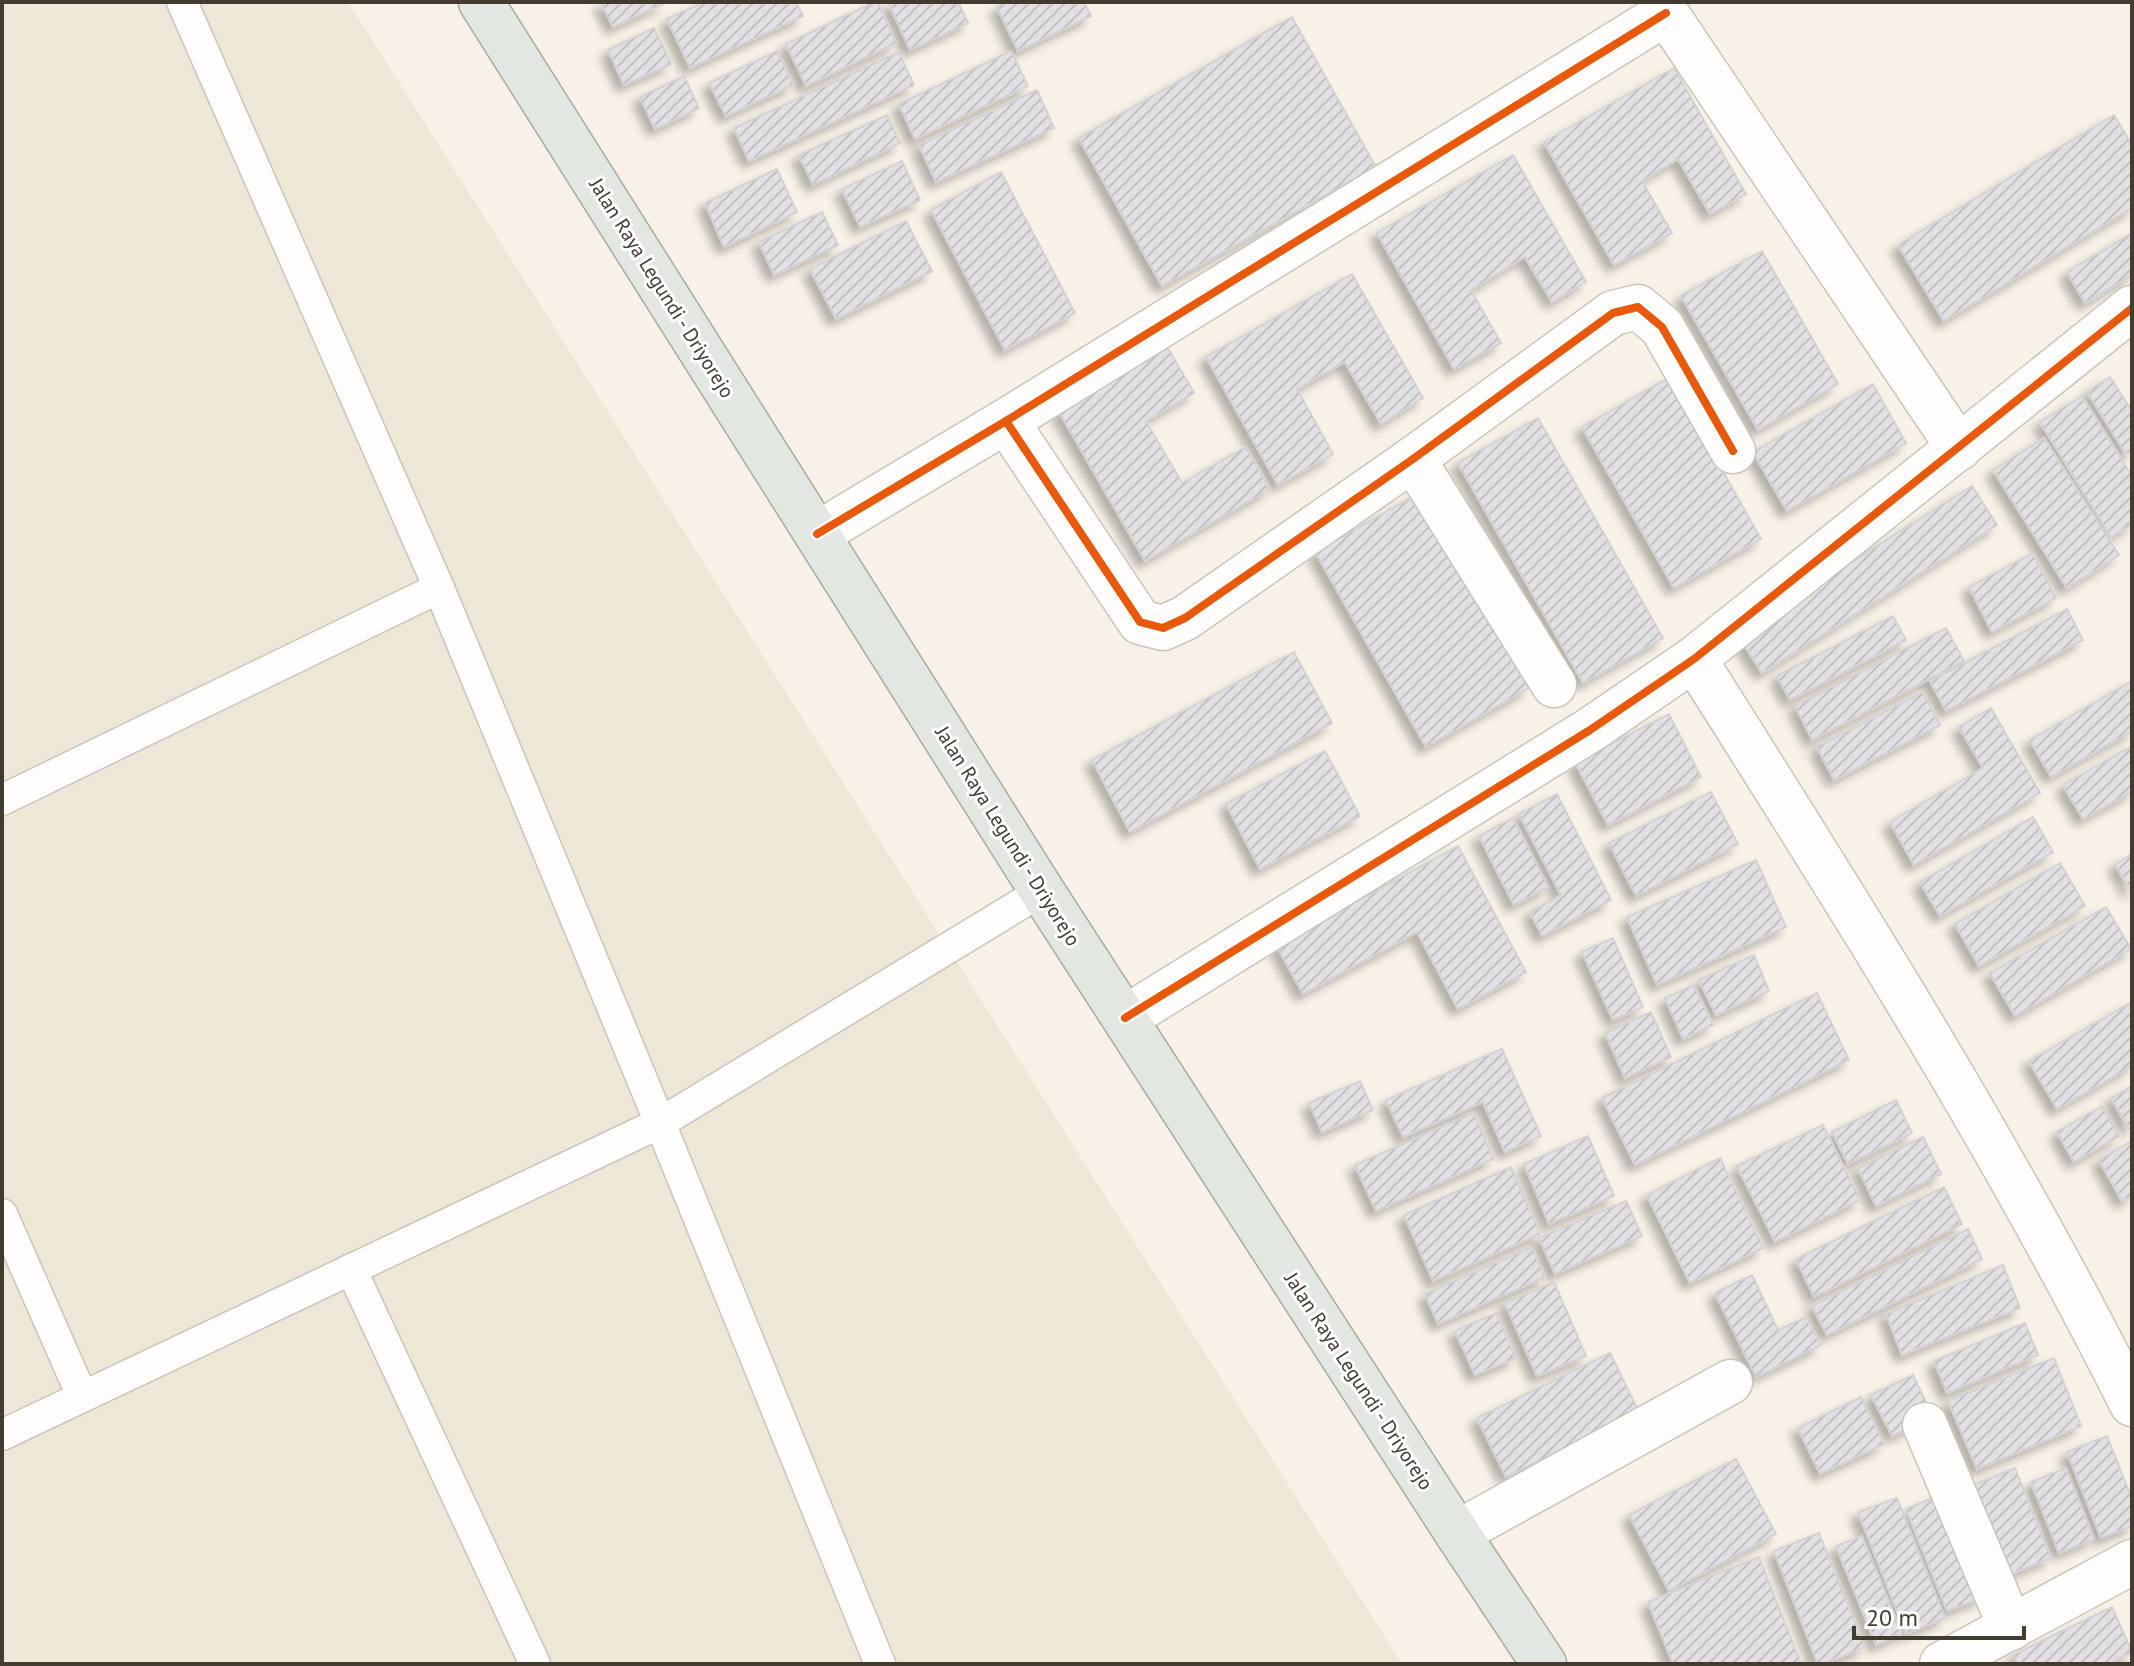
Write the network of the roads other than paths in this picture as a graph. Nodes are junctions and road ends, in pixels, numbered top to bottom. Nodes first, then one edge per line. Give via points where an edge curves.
1 (182, 2) edge
2 (481, 2) edge
3 (1663, 8) edge
4 (2132, 308) edge
5 (1006, 421) junction
6 (1959, 448) junction
7 (1733, 451) dead end
8 (1413, 459) junction
9 (817, 534) junction
10 (439, 588) junction
11 (1694, 659) junction
12 (1554, 685) dead end
13 (2, 800) edge
14 (1042, 891) junction
15 (1125, 1018) junction
16 (660, 1123) junction
17 (2, 1214) edge
18 (351, 1269) junction
19 (1730, 1382) dead end
20 (82, 1396) junction
21 (2132, 1404) edge
22 (1925, 1425) dead end
23 (2, 1435) edge
24 (1457, 1533) junction
25 (2127, 1577) edge
26 (2011, 1628) junction
27 (535, 1664) edge
28 (880, 1664) edge
29 (1544, 1664) edge
30 (1942, 1664) edge

1 - 10 lane
2 - 9 main road, Jalan Raya Legundi - Driyorejo
3 - 5 street
3 - 6 street
4 - 6 street
5 - 8 street via 1140,622 1163,628 1185,618
5 - 9 street
6 - 11 street
7 - 8 street via 1662,327 1638,307 1613,313
8 - 12 street
9 - 14 main road, Jalan Raya Legundi - Driyorejo
10 - 13 lane
10 - 16 lane
11 - 15 street via 1590,730
11 - 21 street via 1975,1115
14 - 15 main road, Jalan Raya Legundi - Driyorejo
14 - 16 lane
15 - 24 main road, Jalan Raya Legundi - Driyorejo
16 - 18 lane
16 - 28 lane
17 - 20 lane
18 - 20 lane
18 - 27 lane
19 - 24 street
20 - 23 lane
22 - 26 street
24 - 29 main road, Jalan Raya Legundi - Driyorejo
25 - 26 street
26 - 30 street

